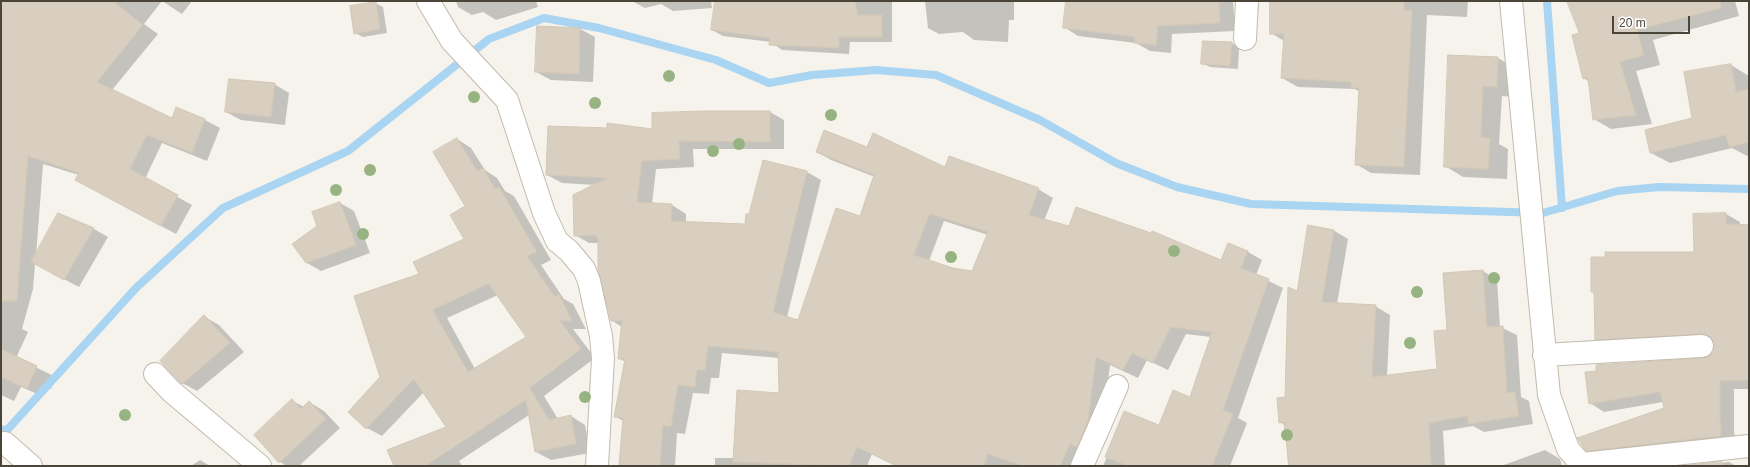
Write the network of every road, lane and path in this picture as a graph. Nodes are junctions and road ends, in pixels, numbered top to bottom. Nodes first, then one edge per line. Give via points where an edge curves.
1 (428, 1) edge
2 (1247, 1) edge
3 (1511, 1) edge
4 (1244, 39) dead end
5 (1702, 346) dead end
6 (1544, 355) junction
7 (155, 374) dead end
8 (1117, 386) dead end
9 (5, 443) dead end
10 (1749, 446) edge
11 (1582, 465) edge
12 (31, 466) edge
13 (260, 466) edge
14 (597, 466) edge
15 (1082, 466) edge

1 - 14 street via 452,41 507,100 544,214 557,241 584,269 589,281 603,358
2 - 4 street
3 - 6 street
5 - 6 street
6 - 11 street via 1549,395 1568,449
7 - 13 street via 171,391
8 - 15 street
9 - 12 street
10 - 11 street

